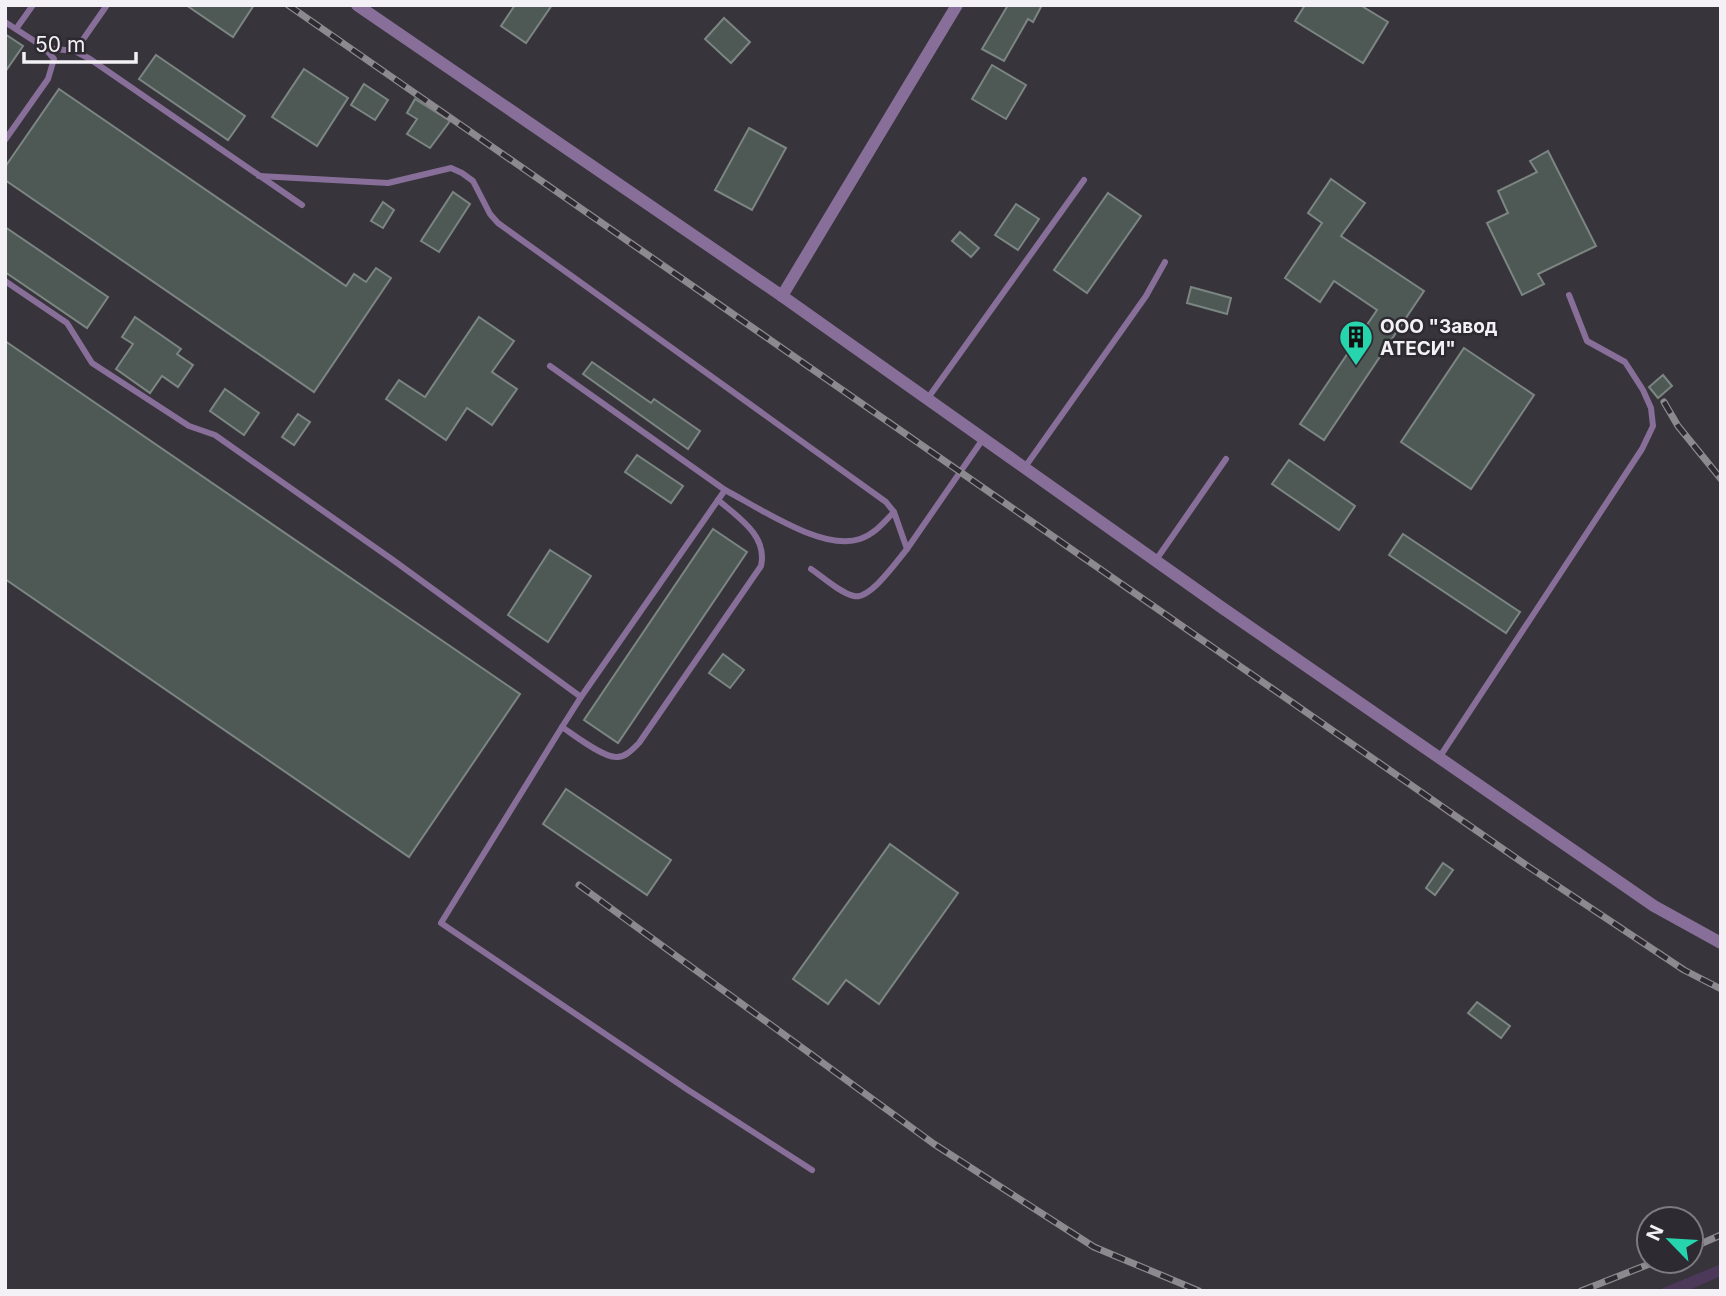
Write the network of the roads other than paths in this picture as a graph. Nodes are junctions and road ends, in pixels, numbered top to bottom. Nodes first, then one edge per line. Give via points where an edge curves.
1 (33, 5) edge
2 (107, 5) edge
3 (357, 5) edge
4 (957, 5) edge
5 (5, 22) edge
6 (16, 29) junction
7 (45, 48) junction
8 (75, 51) junction
9 (5, 139) edge
10 (259, 176) junction
11 (1083, 180) dead end
12 (302, 205) dead end
13 (1165, 262) dead end
14 (5, 281) edge
15 (1569, 295) dead end
16 (782, 296) junction
17 (550, 366) dead end
18 (928, 398) junction
19 (984, 438) junction
20 (1226, 459) dead end
21 (1025, 467) junction
22 (725, 490) junction
23 (718, 500) junction
24 (894, 512) junction
25 (907, 549) junction
26 (1156, 560) junction
27 (811, 569) dead end
28 (581, 697) junction
29 (562, 727) junction
30 (1439, 758) junction
31 (1721, 943) edge
32 (812, 1170) dead end

1 - 6 lane
2 - 8 lane
3 - 16 street
4 - 16 street
5 - 6 lane
6 - 7 lane
7 - 8 lane
7 - 9 lane via 54,59 48,79
8 - 10 lane
10 - 12 lane
10 - 24 lane via 388,183 451,168 463,173 473,181 498,223
11 - 18 lane
13 - 21 lane
14 - 28 lane via 67,323 92,363 189,426 215,435
15 - 30 lane via 1587,341 1625,362 1651,408 1653,426
16 - 18 street
17 - 22 lane
18 - 19 street
19 - 21 street
19 - 25 lane
20 - 26 lane
21 - 26 street
22 - 23 lane
22 - 24 lane via 802,531 835,541 859,540
23 - 28 lane
23 - 29 lane via 753,531 764,554 756,573 629,752 618,758 608,756
24 - 25 lane
25 - 27 lane via 878,584 861,596 852,596
26 - 30 street
28 - 29 lane
29 - 32 lane via 441,923
30 - 31 street via 1654,906

